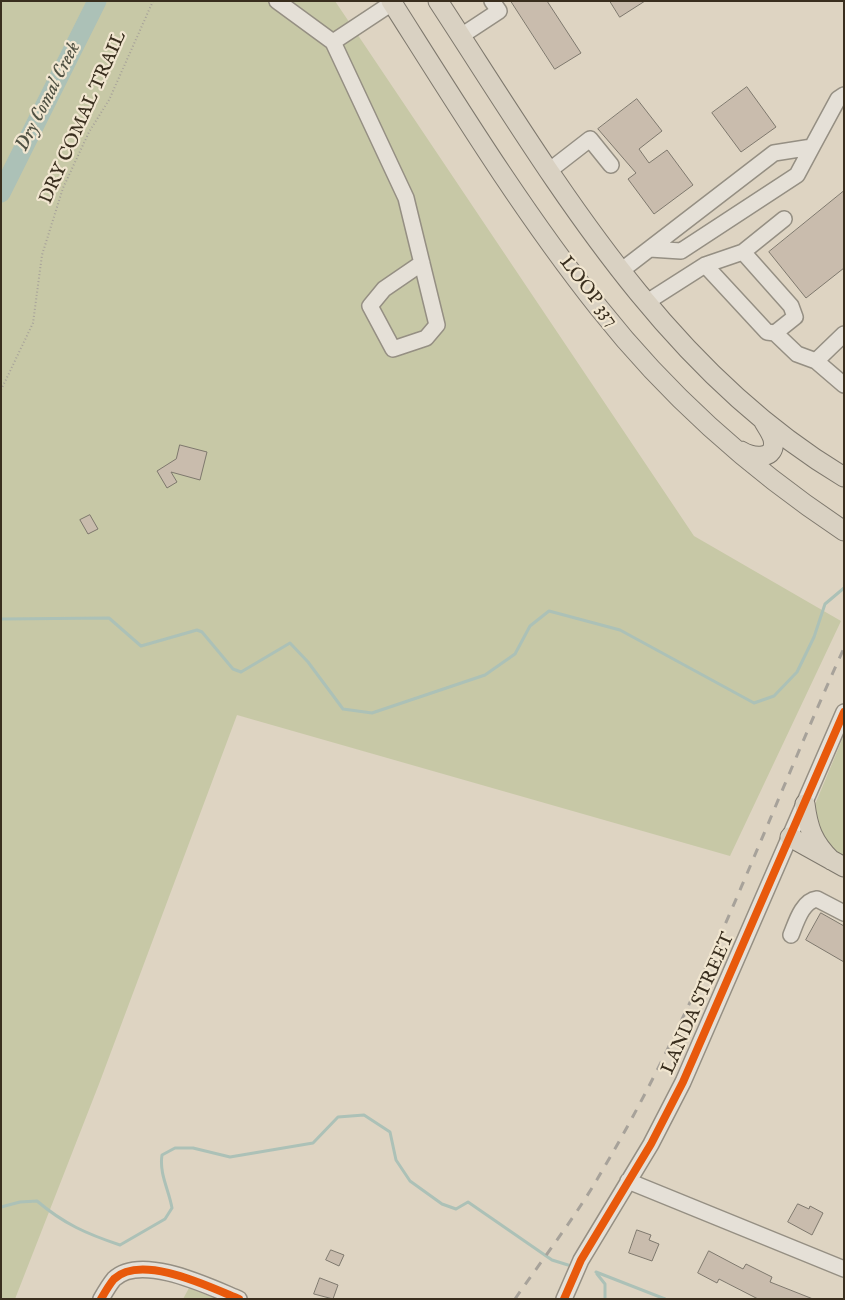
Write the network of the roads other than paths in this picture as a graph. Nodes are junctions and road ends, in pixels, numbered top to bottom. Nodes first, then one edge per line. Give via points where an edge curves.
1 (277, 1) edge
2 (438, 1) edge
3 (492, 1) edge
4 (392, 2) edge
5 (461, 36) junction
6 (333, 42) junction
7 (844, 95) edge
8 (812, 146) junction
9 (610, 165) dead end
10 (550, 170) junction
11 (784, 219) dead end
12 (650, 249) junction
13 (743, 252) junction
14 (422, 263) junction
15 (705, 265) junction
16 (622, 270) junction
17 (647, 302) junction
18 (775, 333) junction
19 (844, 334) edge
20 (816, 361) junction
21 (844, 385) edge
22 (761, 418) junction
23 (729, 444) junction
24 (836, 473) edge
25 (844, 531) edge
26 (844, 712) edge
27 (805, 804) junction
28 (790, 838) junction
29 (837, 864) edge
30 (844, 913) edge
31 (791, 935) dead end
32 (628, 1181) junction
33 (844, 1269) edge
34 (102, 1299) edge
35 (239, 1299) edge
36 (564, 1299) edge

1 - 6 street
2 - 5 main road
3 - 5 street via 499,10
4 - 6 street
4 - 23 main road, LOOP 337 via 517,195 589,295 651,368
5 - 10 main road
6 - 14 street via 406,198
7 - 8 street via 838,99
8 - 12 street via 774,152
8 - 12 street via 797,175 681,250
9 - 10 street via 590,139
10 - 16 main road
11 - 13 street
12 - 16 street
13 - 15 street
13 - 18 street via 791,306 795,317
14 - 14 street via 437,325 426,338 393,349 370,306 384,289
15 - 17 street
15 - 18 street via 766,332
16 - 17 main road
17 - 22 main road via 671,333 730,393
18 - 20 street via 797,354
19 - 20 street
20 - 21 street
22 - 23 main road via 772,436 772,448 768,454 754,457
22 - 24 main road
23 - 25 main road, LOOP 337
26 - 27 street, LANDA STREET
27 - 28 street, LANDA STREET
27 - 29 main road via 810,833
28 - 29 main road
28 - 32 street, LANDA STREET via 684,1082
30 - 31 street via 812,900 805,905
32 - 33 street
32 - 36 street, LANDA STREET via 581,1260
34 - 35 street via 115,1278 141,1268 195,1282

